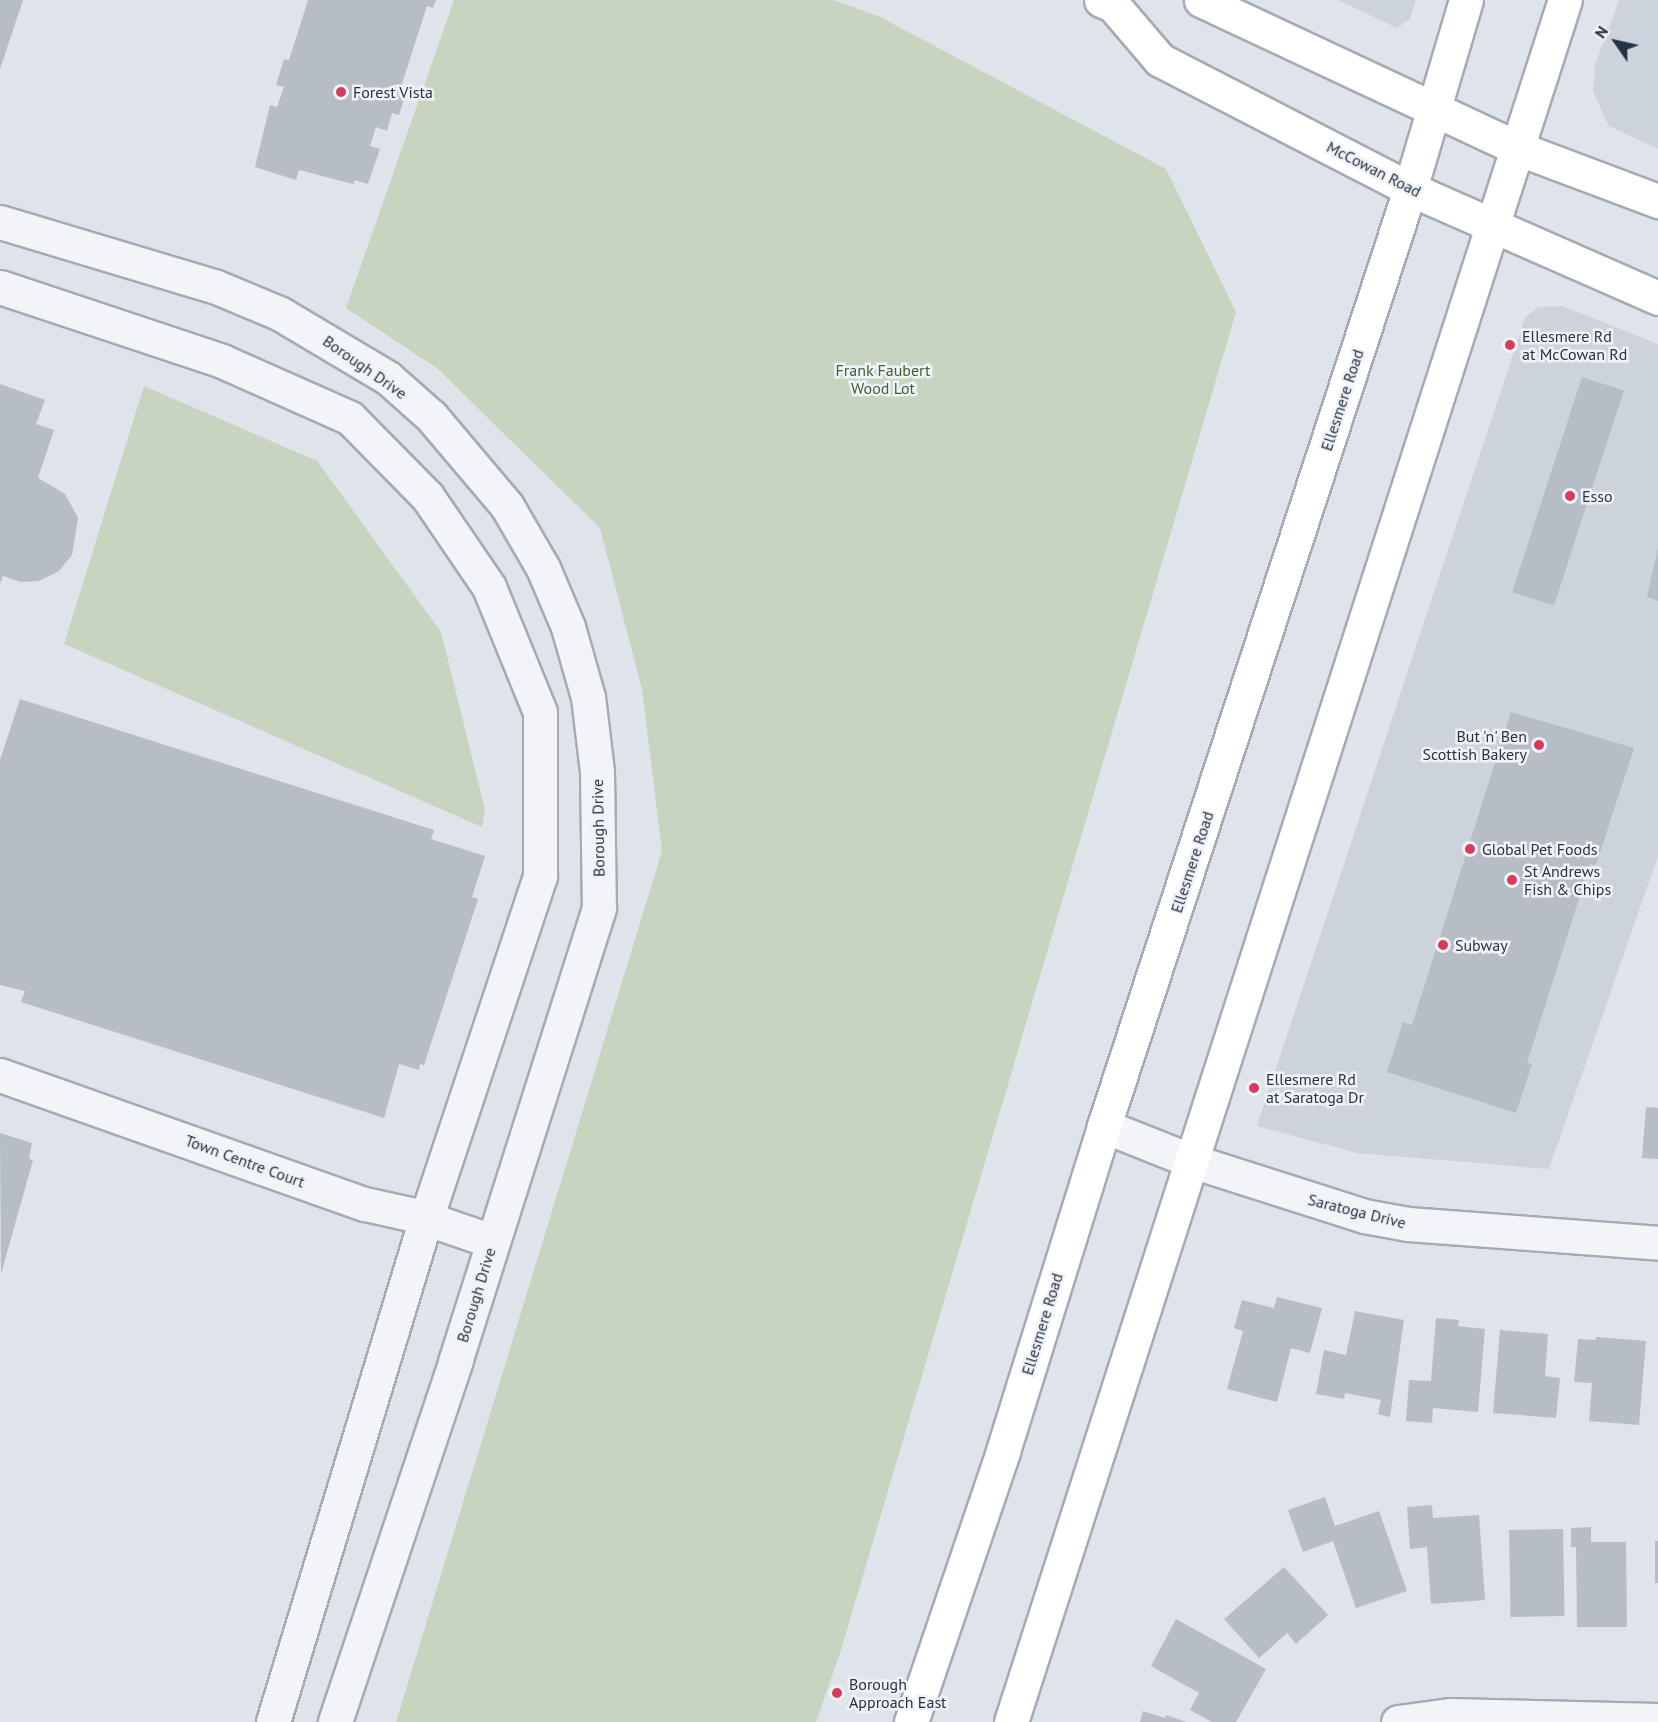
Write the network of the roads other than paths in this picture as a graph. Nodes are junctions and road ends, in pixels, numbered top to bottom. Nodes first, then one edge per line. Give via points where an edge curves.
1 (1145, 0) edge
2 (1201, 0) edge
3 (1466, 0) edge
4 (1565, 0) edge
5 (1107, 3) edge
6 (1431, 108) junction
7 (1517, 147) junction
8 (1410, 189) junction
9 (1658, 201) edge
10 (0, 222) edge
11 (1494, 227) junction
12 (0, 287) edge
13 (1658, 298) edge
14 (0, 1075) edge
15 (1104, 1126) junction
16 (1192, 1161) junction
17 (426, 1218) junction
18 (492, 1241) junction
19 (1658, 1243) edge
20 (1658, 1720) edge
21 (273, 1722) edge
22 (335, 1722) edge
23 (911, 1722) edge
24 (1011, 1722) edge
25 (1398, 1722) edge

1 - 5 main road, McCowan Road
2 - 6 main road
3 - 6 main road, Ellesmere Road
4 - 7 main road
5 - 8 main road, McCowan Road via 1160,60
6 - 7 main road
6 - 8 main road, Ellesmere Road
7 - 9 main road
7 - 11 main road
8 - 11 main road, McCowan Road
8 - 15 main road, Ellesmere Road
10 - 18 street, Borough Drive via 214,286 279,313 340,346 388,378 467,455 507,506 543,568 568,627 588,697 597,771 599,908
11 - 13 main road, McCowan Road
11 - 16 main road
12 - 17 street via 222,361 350,418 427,496 489,587 540,712 540,876
14 - 17 street, Town Centre Court via 365,1204
15 - 16 street, Saratoga Drive
15 - 23 main road, Ellesmere Road via 1003,1451
16 - 19 street, Saratoga Drive via 1298,1196 1408,1224
16 - 24 main road
17 - 18 street, Town Centre Court
17 - 21 street
18 - 22 street, Borough Drive
20 - 25 street via 1450,1715

